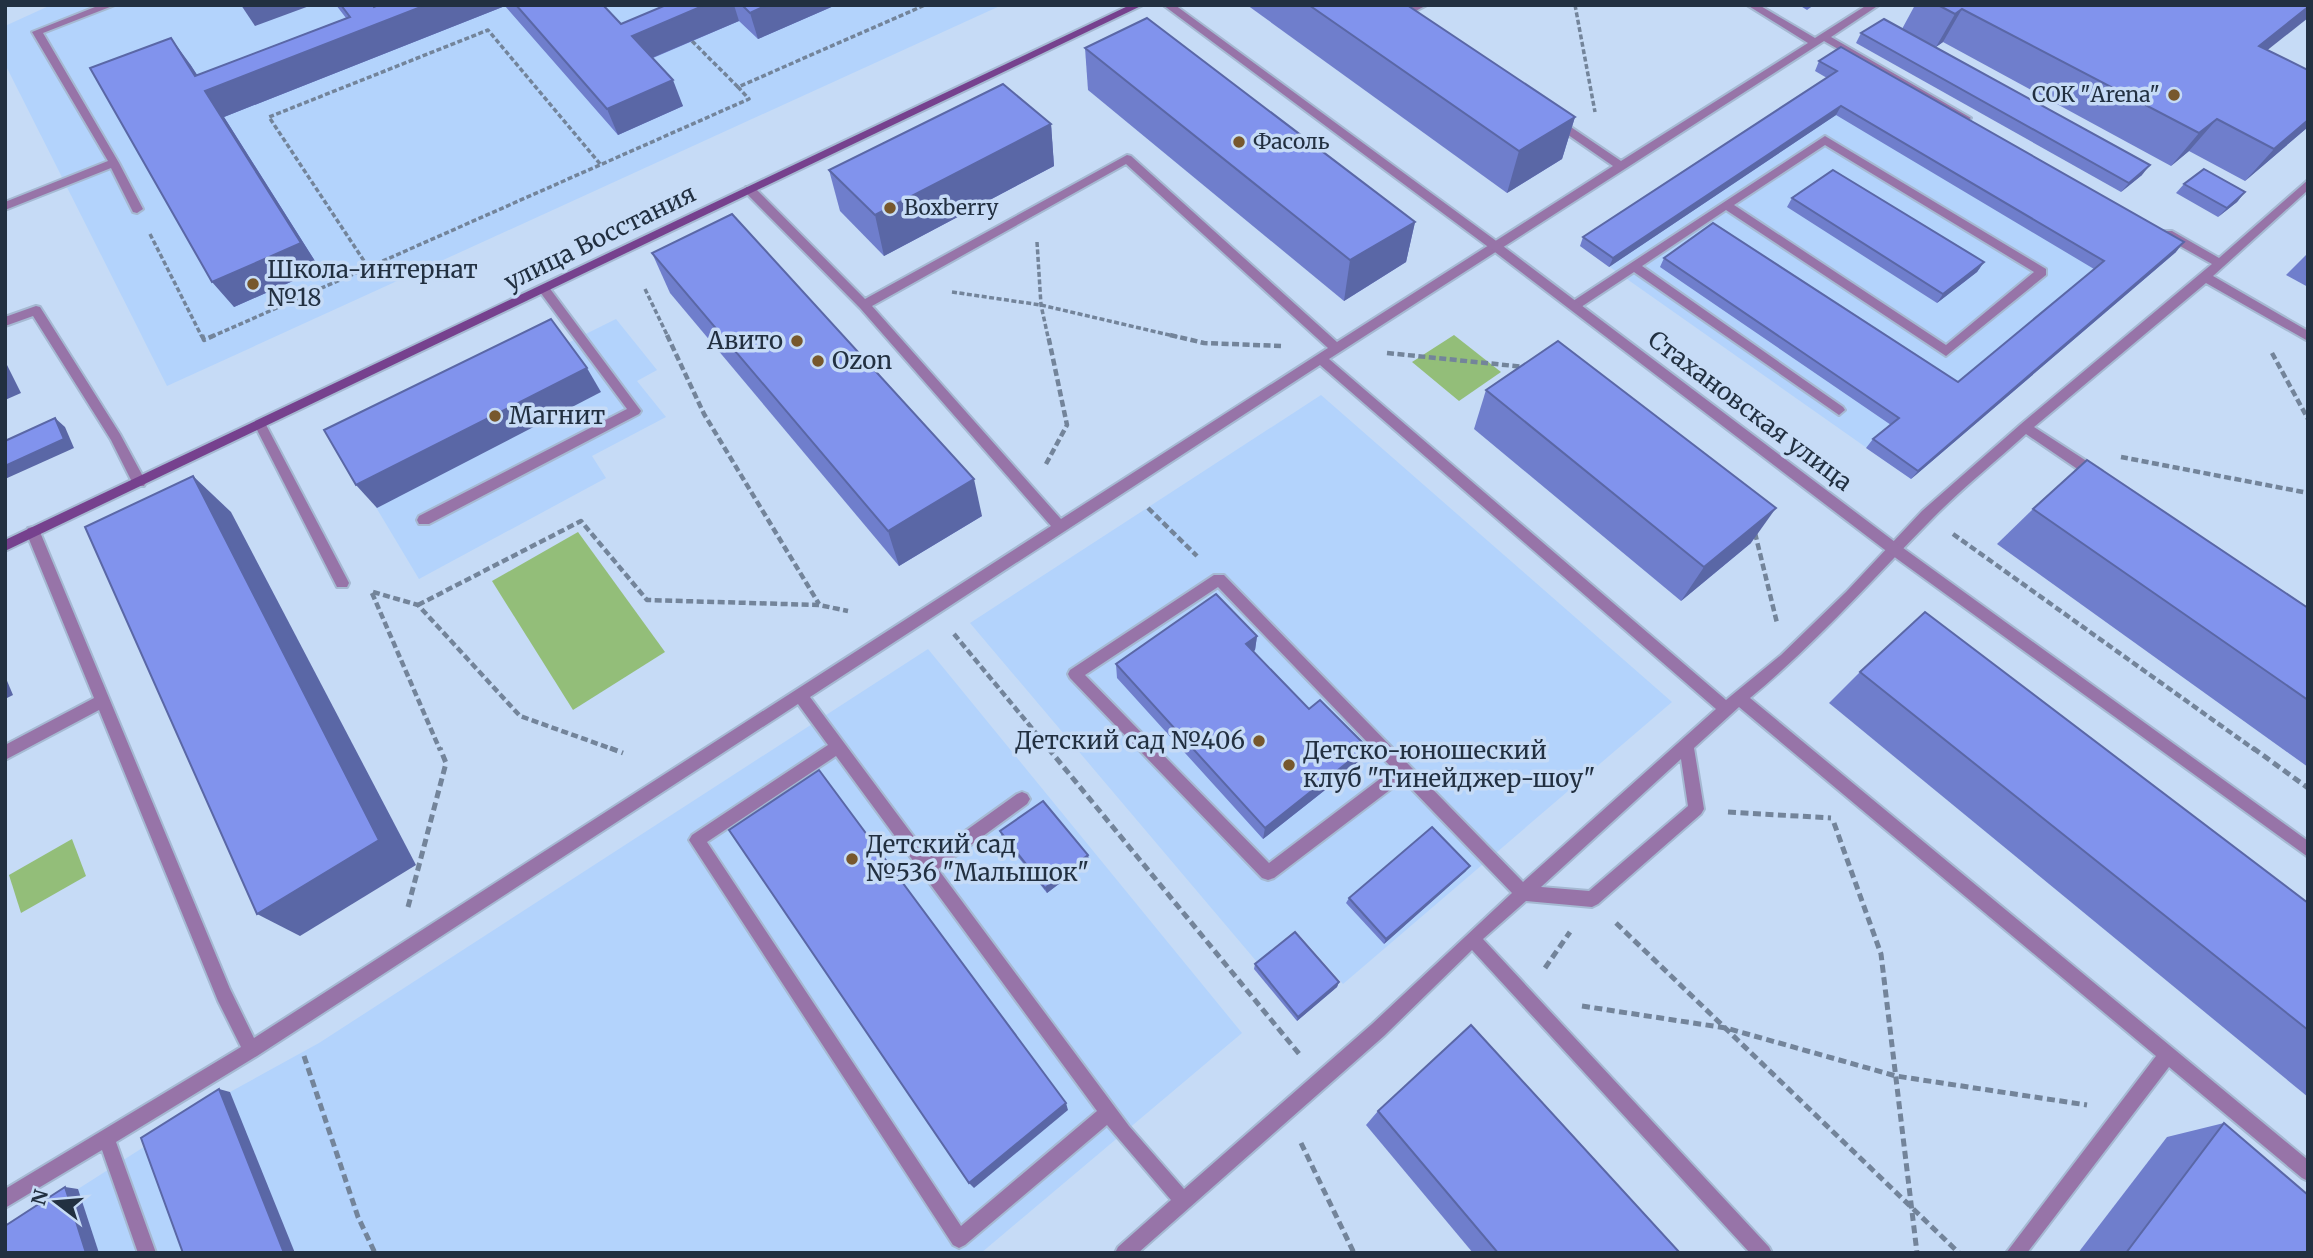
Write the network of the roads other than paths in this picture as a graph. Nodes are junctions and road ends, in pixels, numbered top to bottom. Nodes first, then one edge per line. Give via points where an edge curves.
1 (110, 5) edge
2 (1138, 5) edge
3 (1168, 5) edge
4 (1422, 5) edge
5 (1752, 5) edge
6 (1874, 5) edge
7 (1413, 23) edge
8 (1820, 40) junction
9 (1547, 115) edge
10 (1980, 126) edge
11 (114, 163) junction
12 (1621, 166) junction
13 (2308, 184) edge
14 (750, 190) junction
15 (1726, 205) junction
16 (5, 206) edge
17 (137, 209) road end
18 (2160, 229) edge
19 (1495, 246) junction
20 (2220, 264) junction
21 (1634, 266) junction
22 (2205, 277) junction
23 (544, 289) junction
24 (864, 305) junction
25 (1574, 306) junction
26 (5, 322) edge
27 (2308, 337) edge
28 (1336, 348) junction
29 (1321, 359) junction
30 (1839, 410) dead end
31 (260, 424) junction
32 (2025, 427) junction
33 (2105, 480) edge
34 (139, 482) junction
35 (424, 520) dead end
36 (1060, 527) junction
37 (33, 532) junction
38 (5, 546) edge
39 (1894, 549) junction
40 (342, 583) road end
41 (800, 695) junction
42 (104, 700) junction
43 (1733, 704) junction
44 (1686, 745) junction
45 (838, 747) junction
46 (5, 753) edge
47 (1404, 770) junction
48 (1022, 799) dead end
49 (2308, 850) edge
50 (928, 867) junction
51 (1523, 893) junction
52 (1472, 939) junction
53 (251, 1050) junction
54 (2168, 1055) junction
55 (1109, 1112) junction
56 (106, 1138) junction
57 (2308, 1172) edge
58 (5, 1199) edge
59 (1182, 1200) junction
60 (147, 1253) edge
61 (1124, 1253) edge
62 (1763, 1253) edge
63 (2015, 1253) edge

1 - 11 street via 37,32
2 - 14 main road, улица Восстания
3 - 19 street, Стахановская улица
4 - 7 street via 1398,13
5 - 8 street
6 - 8 street
8 - 10 street
8 - 12 street
9 - 12 street
11 - 16 street
11 - 17 street
12 - 19 street
13 - 20 street
14 - 23 main road, улица Восстания
14 - 24 street
15 - 15 street via 1825,140 2042,272 1946,351
15 - 21 street
18 - 20 street
19 - 25 street, Стахановская улица
19 - 28 street
20 - 22 street
21 - 25 street
21 - 30 street
22 - 27 street
22 - 32 street
23 - 31 main road, улица Восстания
23 - 35 street via 635,411
24 - 28 street via 1127,159
24 - 36 street
25 - 39 street, Стахановская улица
26 - 34 street via 36,310
28 - 29 street
29 - 36 street
29 - 43 street
31 - 34 main road, улица Восстания
31 - 40 street
32 - 33 street
32 - 39 street
34 - 37 main road, улица Восстания
36 - 41 street
37 - 38 main road, улица Восстания
37 - 42 street
39 - 43 street via 1786,659
39 - 49 street, Стахановская улица
41 - 45 street
41 - 53 street
42 - 46 street
42 - 53 street via 224,995
43 - 44 street
43 - 54 street via 1812,760
44 - 51 street
44 - 51 street via 1696,809 1592,899
45 - 50 street
45 - 55 street via 697,840 959,1239
47 - 47 street via 1268,873 1075,674 1219,579
47 - 51 street
48 - 50 street
50 - 55 street
51 - 52 street
52 - 59 street via 1378,1030
52 - 62 street
53 - 56 street
54 - 57 street
54 - 63 street
55 - 59 street
56 - 58 street
56 - 60 street
59 - 61 street

